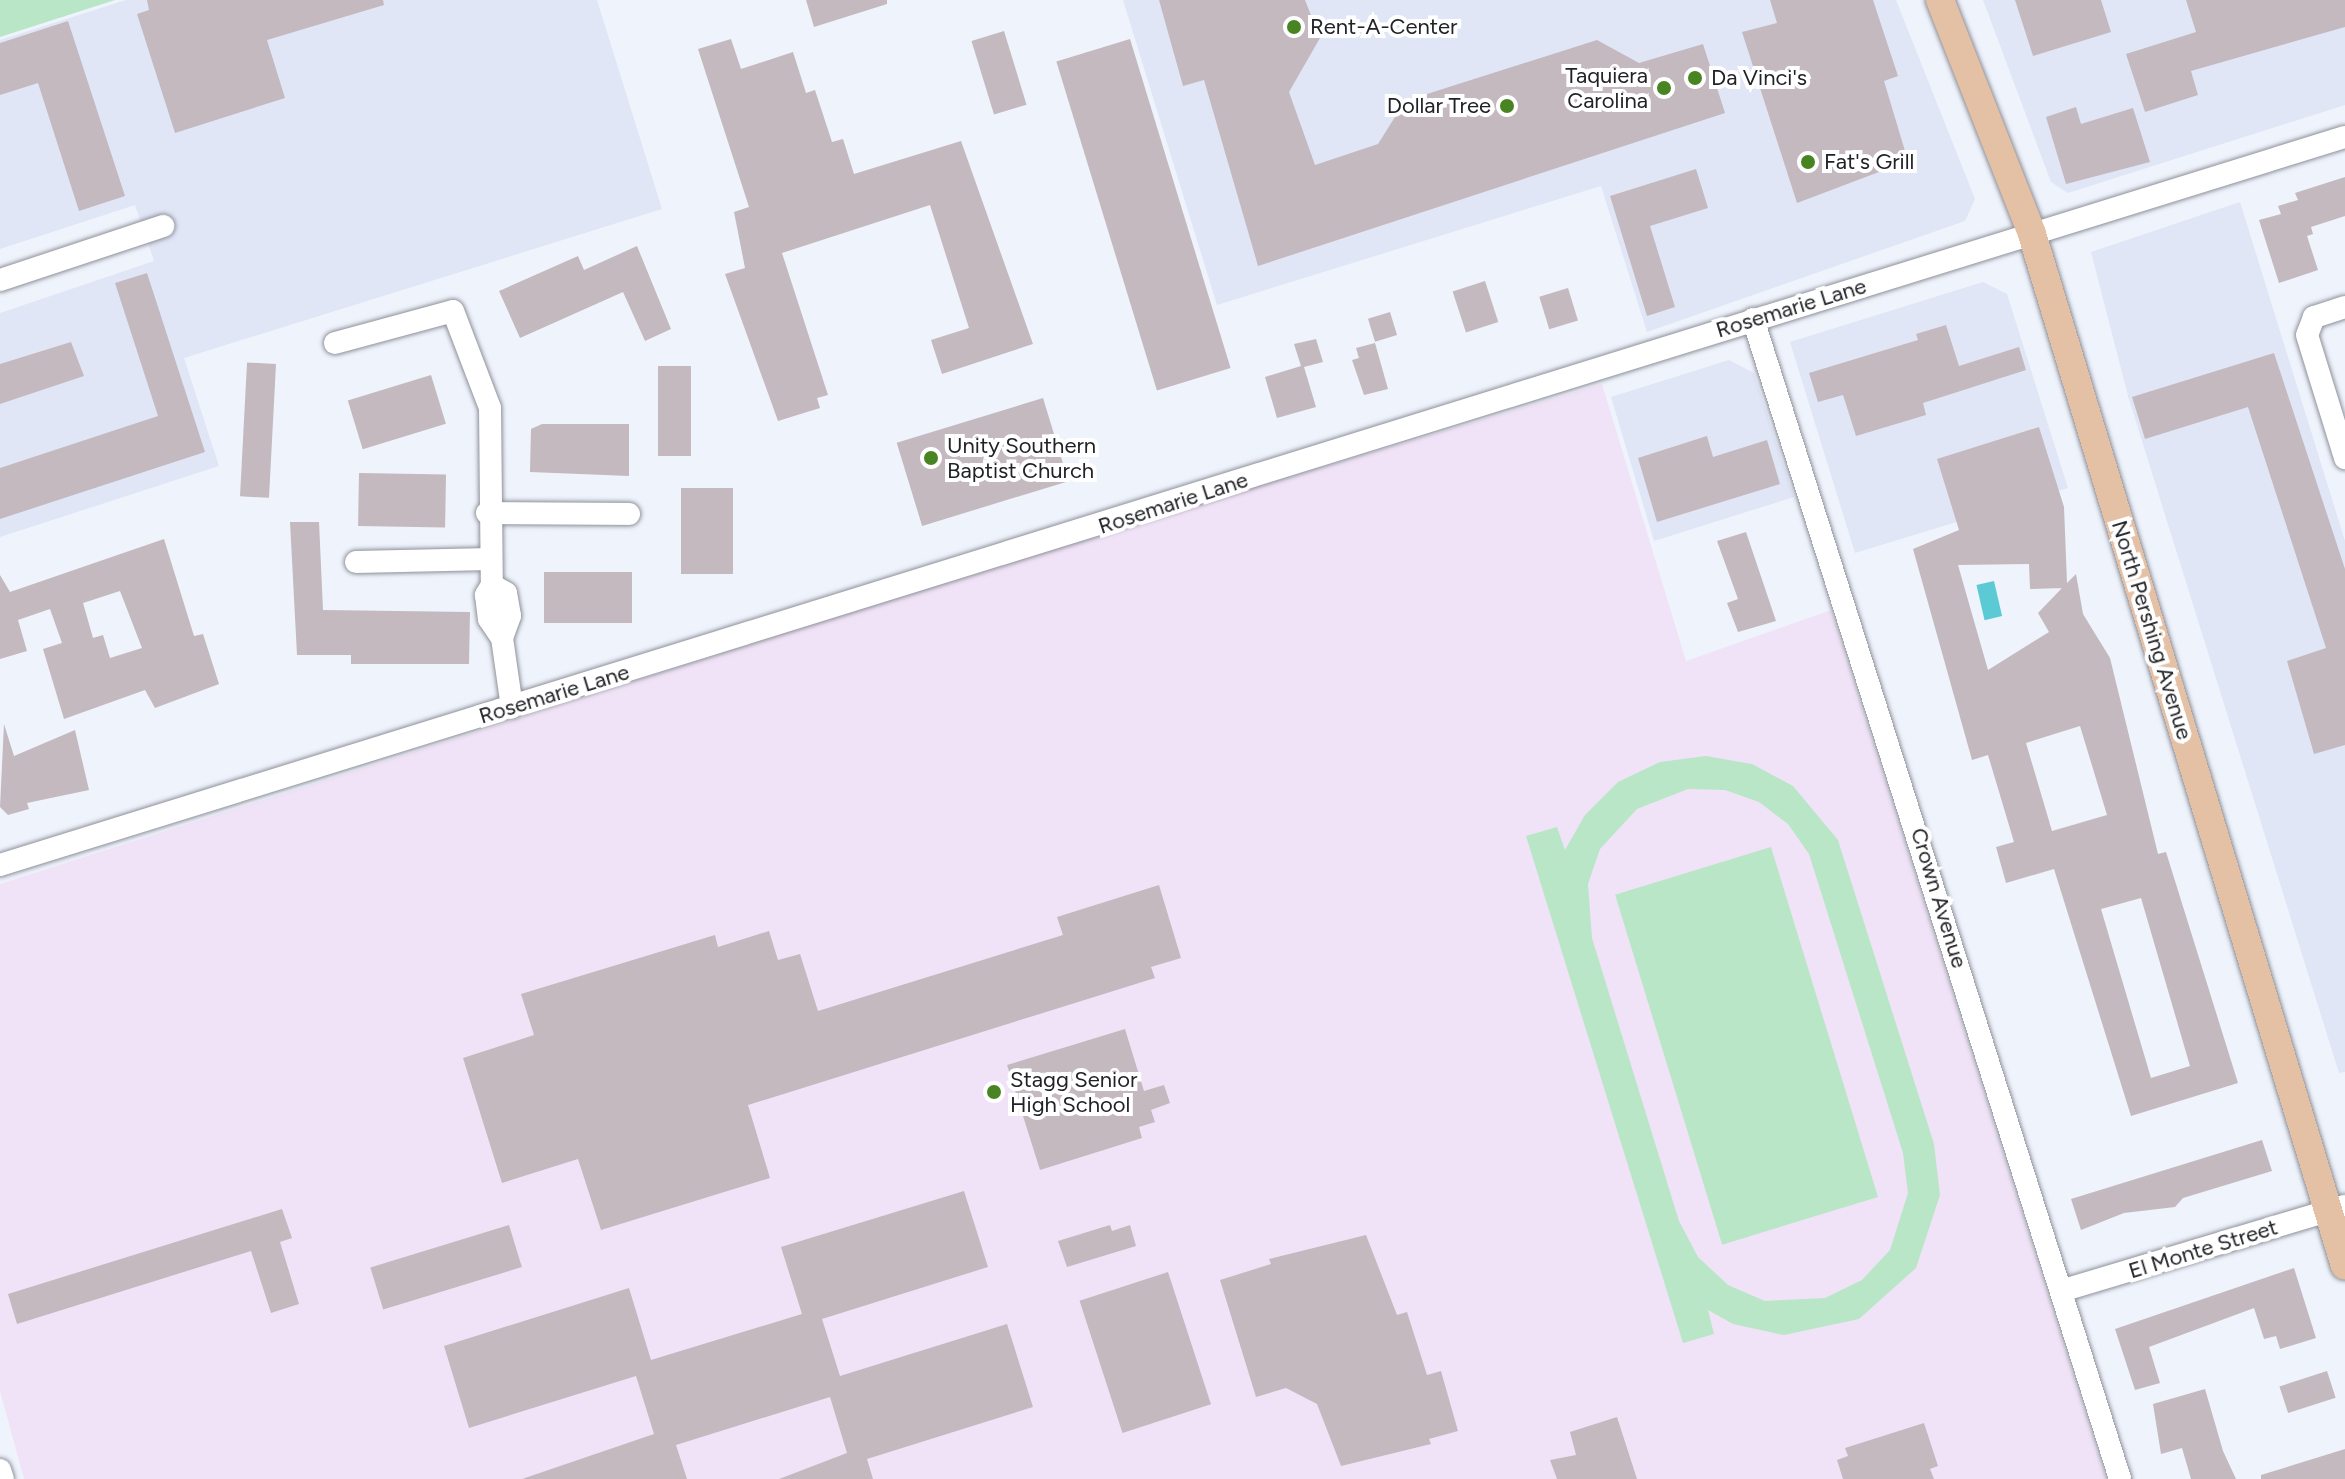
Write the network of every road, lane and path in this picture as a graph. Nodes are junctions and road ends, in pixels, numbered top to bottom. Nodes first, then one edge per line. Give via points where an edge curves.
1 (1940, 0) edge
2 (2345, 137) edge
3 (163, 226) dead end
4 (2032, 234) junction
5 (0, 280) edge
6 (2345, 307) edge
7 (1753, 319) junction
8 (335, 343) dead end
9 (2345, 458) edge
10 (487, 513) junction
11 (629, 514) dead end
12 (491, 559) junction
13 (356, 562) dead end
14 (512, 707) junction
15 (0, 865) edge
16 (2336, 1209) edge
17 (2345, 1266) edge
18 (2061, 1291) junction
19 (0, 1470) edge
20 (3, 1479) edge
21 (2120, 1479) edge

1 - 4 main road, North Pershing Avenue
2 - 4 street, Rosemarie Lane
3 - 5 street
4 - 7 street, Rosemarie Lane
4 - 16 main road, North Pershing Avenue
6 - 9 street via 2314,317 2307,335
7 - 14 street, Rosemarie Lane
7 - 18 street, Crown Avenue
8 - 10 street via 453,311 490,408
10 - 11 street
10 - 12 street
12 - 13 street
12 - 14 street via 489,619 502,638
14 - 15 street, Rosemarie Lane
16 - 17 main road, North Pershing Avenue
16 - 18 street, El Monte Street
18 - 21 street, Crown Avenue
19 - 20 street

